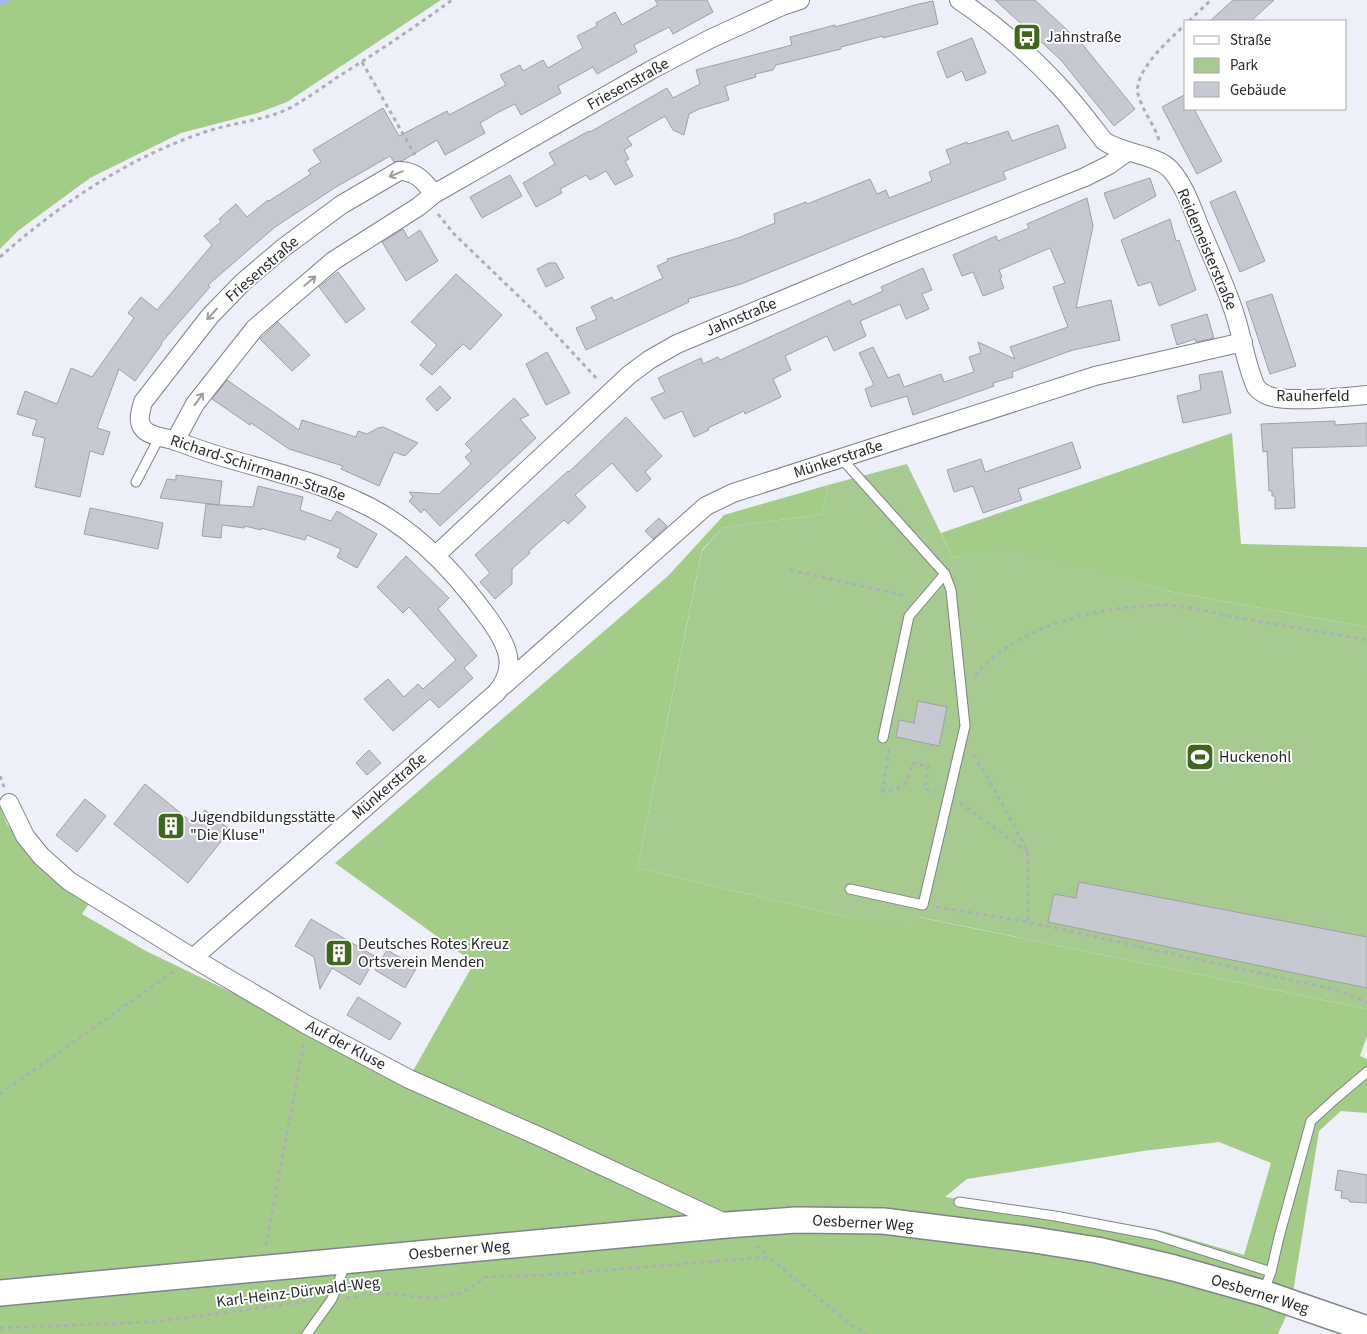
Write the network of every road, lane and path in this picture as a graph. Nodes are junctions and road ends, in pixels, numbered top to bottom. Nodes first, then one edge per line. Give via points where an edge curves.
1 (452, 0) edge
2 (800, 0) edge
3 (959, 0) edge
4 (1211, 0) edge
5 (1190, 20) edge
6 (1184, 26) edge
7 (362, 62) junction
8 (1127, 152) junction
9 (1170, 169) junction
10 (415, 173) junction
11 (432, 196) junction
12 (0, 257) edge
13 (1243, 342) junction
14 (1261, 392) joint
15 (610, 393) junction
16 (1367, 396) edge
17 (161, 437) junction
18 (841, 458) junction
19 (136, 482) dead end
20 (436, 556) junction
21 (790, 570) dead end
22 (945, 574) junction
23 (909, 616) junction
24 (1367, 640) edge
25 (499, 689) junction
26 (961, 694) junction
27 (964, 726) junction
28 (883, 738) joint
29 (949, 794) junction
30 (9, 803) dead end
31 (1028, 852) junction
32 (850, 889) dead end
33 (923, 905) junction
34 (1028, 922) junction
35 (193, 958) junction
36 (1367, 1002) edge
37 (307, 1025) junction
38 (1367, 1072) edge
39 (0, 1094) edge
40 (958, 1202) dead end
41 (728, 1224) junction
42 (347, 1260) junction
43 (261, 1268) junction
44 (1267, 1283) junction
45 (0, 1293) edge
46 (332, 1299) junction
47 (0, 1328) edge
48 (1367, 1329) edge
49 (307, 1334) edge
50 (866, 1334) edge

1 - 7 path
2 - 11 street, Friesenstraße via 710,39 650,70
3 - 8 street, Reidemeisterstraße via 986,18 1036,61 1104,140
4 - 5 path
6 - 9 path via 1155,55 1143,72 1138,87 1145,112
7 - 10 path via 415,153
7 - 12 path via 291,107 174,143 103,180 28,232
8 - 9 street, Reidemeisterstraße via 1159,161
8 - 15 street, Jahnstraße via 1085,177 677,344 635,370
9 - 13 street, Reidemeisterstraße via 1194,211
10 - 11 street via 425,182
10 -> 17 street, Friesenstraße via 399,171 341,205 243,282 210,316 143,402 140,426
11 - 15 path via 441,218 454,234 537,314
17 -> 11 street, Friesenstraße via 195,404 255,328 333,261
13 - 14 street, Reidemeisterstraße via 1253,381
13 - 18 street, Münkerstraße via 1094,376
14 - 16 street, Rauherfeld via 1286,398
15 - 20 street, Jahnstraße
17 - 19 lane
17 - 20 street, Richard-Schirrmann-Straße via 313,483 357,500 387,517
18 - 22 lane
18 - 25 street, Münkerstraße via 733,493 706,506
20 - 25 street, Richard-Schirrmann-Straße via 477,602 504,644 508,654 508,676
21 - 23 path via 908,596 904,616
22 - 23 lane
22 - 26 lane via 951,590
23 - 28 lane
24 - 26 path via 1166,607 1115,610 1073,617 999,652
25 - 35 street, Münkerstraße
26 - 27 lane
27 - 29 lane
27 - 31 path via 972,753
28 - 29 path via 890,751 883,791 898,790 906,784 912,762 928,766 925,789
29 - 31 path
29 - 33 lane
30 - 35 street, Auf der Kluse via 25,836 41,856 70,881
31 - 34 path
32 - 33 lane
33 - 34 path
34 - 36 path via 1337,990
35 - 37 street, Auf der Kluse
35 - 39 path
37 - 41 street, Auf der Kluse via 409,1078
37 - 43 path
38 - 44 lane via 1312,1121
40 - 44 lane via 1155,1235
41 - 42 street, Oesberner Weg
41 - 44 street, Oesberner Weg via 796,1220 883,1222 943,1228 1097,1250 1174,1268
42 - 43 street, Oesberner Weg
42 - 46 lane
43 - 45 street, Oesberner Weg
44 - 48 street, Oesberner Weg
46 - 47 path, Karl-Heinz-Dürwald-Weg via 152,1322
46 - 49 lane
46 - 50 path, Karl-Heinz-Dürwald-Weg via 378,1293 432,1298 462,1293 486,1277 769,1257

